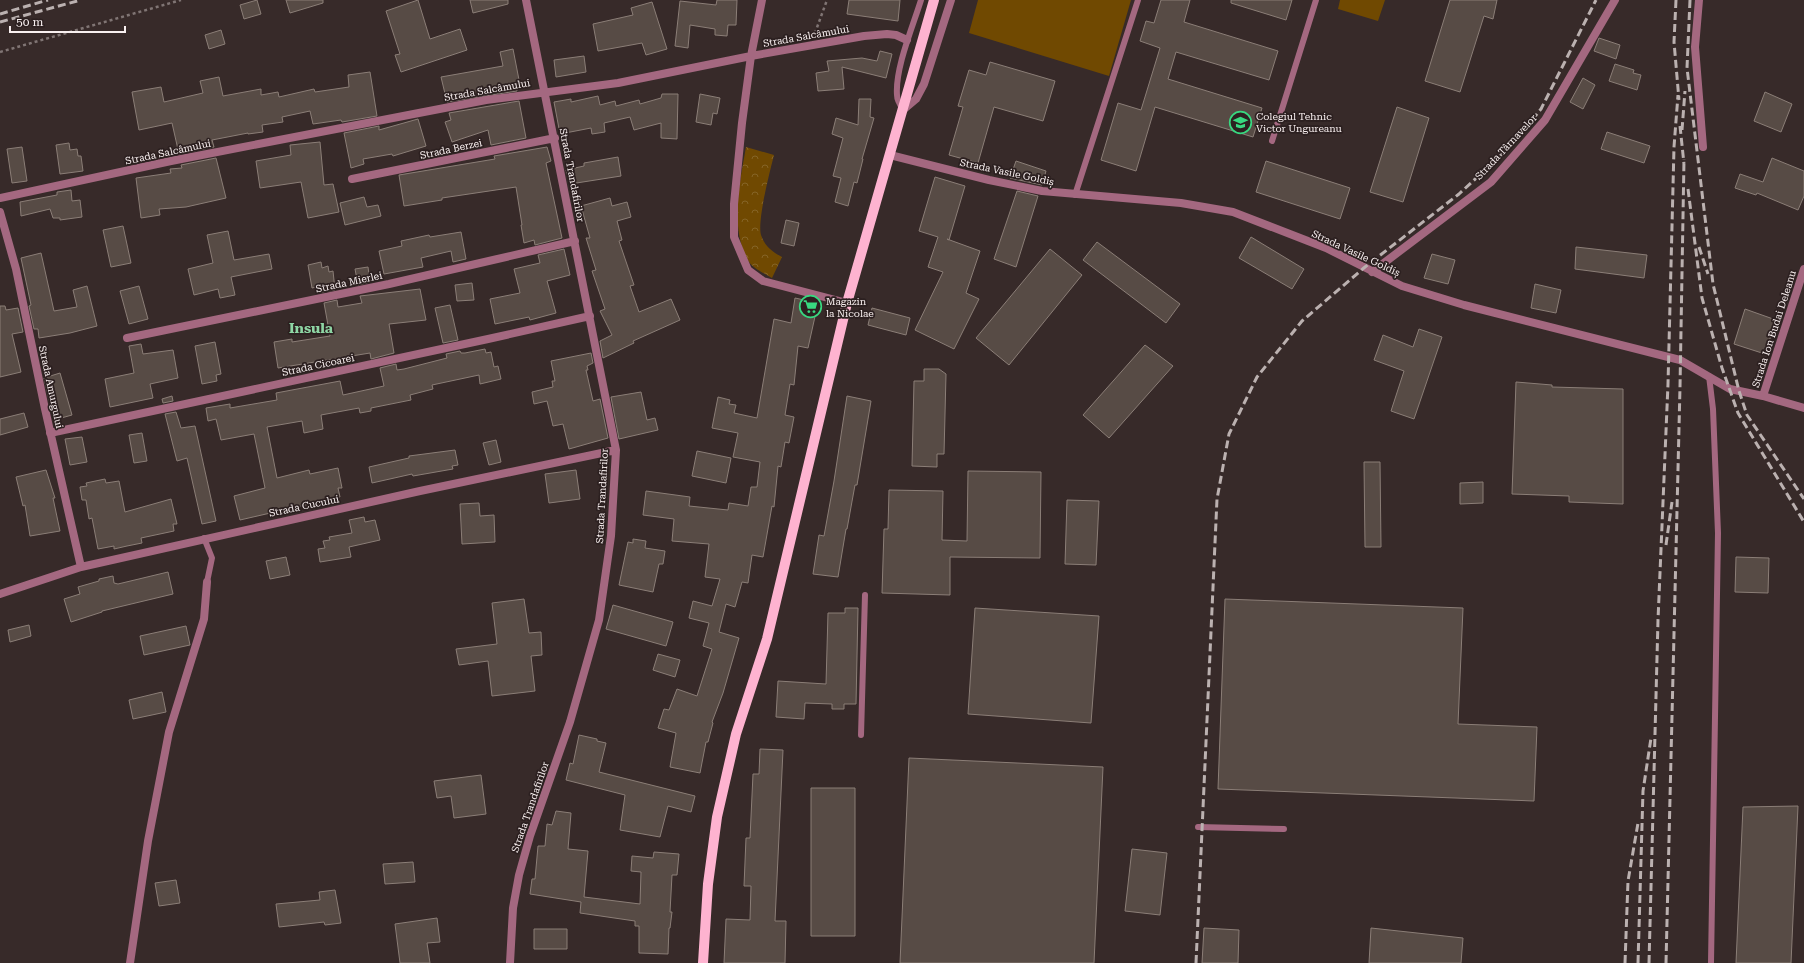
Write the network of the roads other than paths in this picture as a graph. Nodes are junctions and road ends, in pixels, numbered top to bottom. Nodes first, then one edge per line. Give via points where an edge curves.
1 (526, 0) edge
2 (762, 0) edge
3 (921, 0) edge
4 (934, 0) edge
5 (951, 0) edge
6 (1138, 0) edge
7 (1316, 0) edge
8 (1615, 0) edge
9 (1699, 0) edge
10 (907, 40) junction
11 (751, 56) junction
12 (545, 91) junction
13 (903, 110) junction
14 (555, 138) junction
15 (1272, 141) dead end
16 (1703, 147) dead end
17 (890, 155) junction
18 (352, 179) dead end
19 (1075, 195) junction
20 (0, 198) edge
21 (0, 212) edge
22 (575, 241) junction
23 (1804, 269) edge
24 (1372, 272) junction
25 (847, 303) junction
26 (590, 316) junction
27 (127, 338) dead end
28 (1709, 376) junction
29 (1763, 396) junction
30 (1804, 408) edge
31 (50, 433) junction
32 (616, 450) junction
33 (204, 538) junction
34 (81, 567) junction
35 (207, 582) joint
36 (0, 594) edge
37 (865, 595) dead end
38 (861, 735) dead end
39 (1198, 827) dead end
40 (1284, 829) dead end
41 (130, 963) edge
42 (510, 963) edge
43 (703, 963) edge
44 (1711, 963) edge

1 - 12 street, Strada Trandafirilor
2 - 11 street
3 - 10 lane
4 - 13 main road
5 - 13 street via 924,84 916,99
6 - 19 lane
7 - 15 lane
8 - 24 street, Strada Târnavelor via 1545,120 1491,182
9 - 16 street via 1695,47
10 - 11 street, Strada Salcâmului via 887,34
10 - 13 lane via 896,96
11 - 12 street, Strada Salcâmului via 618,83
11 - 25 street via 734,204 734,237 748,270 763,281
12 - 14 street, Strada Trandafirilor
12 - 20 street, Strada Salcâmului via 486,100 171,161
13 - 17 main road
14 - 18 street, Strada Berzei
14 - 22 street, Strada Trandafirilor
17 - 19 street, Strada Vasile Goldiș via 1020,187
17 - 25 main road
19 - 24 street, Strada Vasile Goldiș via 1180,203 1233,212 1326,248
21 - 31 street, Strada Amurgului via 16,269
22 - 26 street, Strada Trandafirilor
22 - 27 street, Strada Mierlei via 389,284
23 - 29 street, Strada Ion Budai Deleanu
24 - 28 street, Strada Vasile Goldiș via 1402,286 1464,305 1680,360
25 - 43 main road via 767,639 736,734 717,817 708,884
26 - 31 street, Strada Cicoarei
26 - 32 street, Strada Trandafirilor
28 - 29 street, Strada Vasile Goldiș via 1730,389
28 - 44 lane via 1713,409 1718,533
29 - 30 street, Strada Vasile Goldiș
31 - 34 street, Strada Amurgului
32 - 33 street, Strada Cucului
32 - 42 street, Strada Trandafirilor via 611,536 599,620 570,722 518,875
33 - 34 street, Strada Cucului
33 - 35 lane via 212,558
34 - 36 street, Strada Cucului
35 - 41 street via 204,619 169,732 148,841
37 - 38 lane
39 - 40 lane

